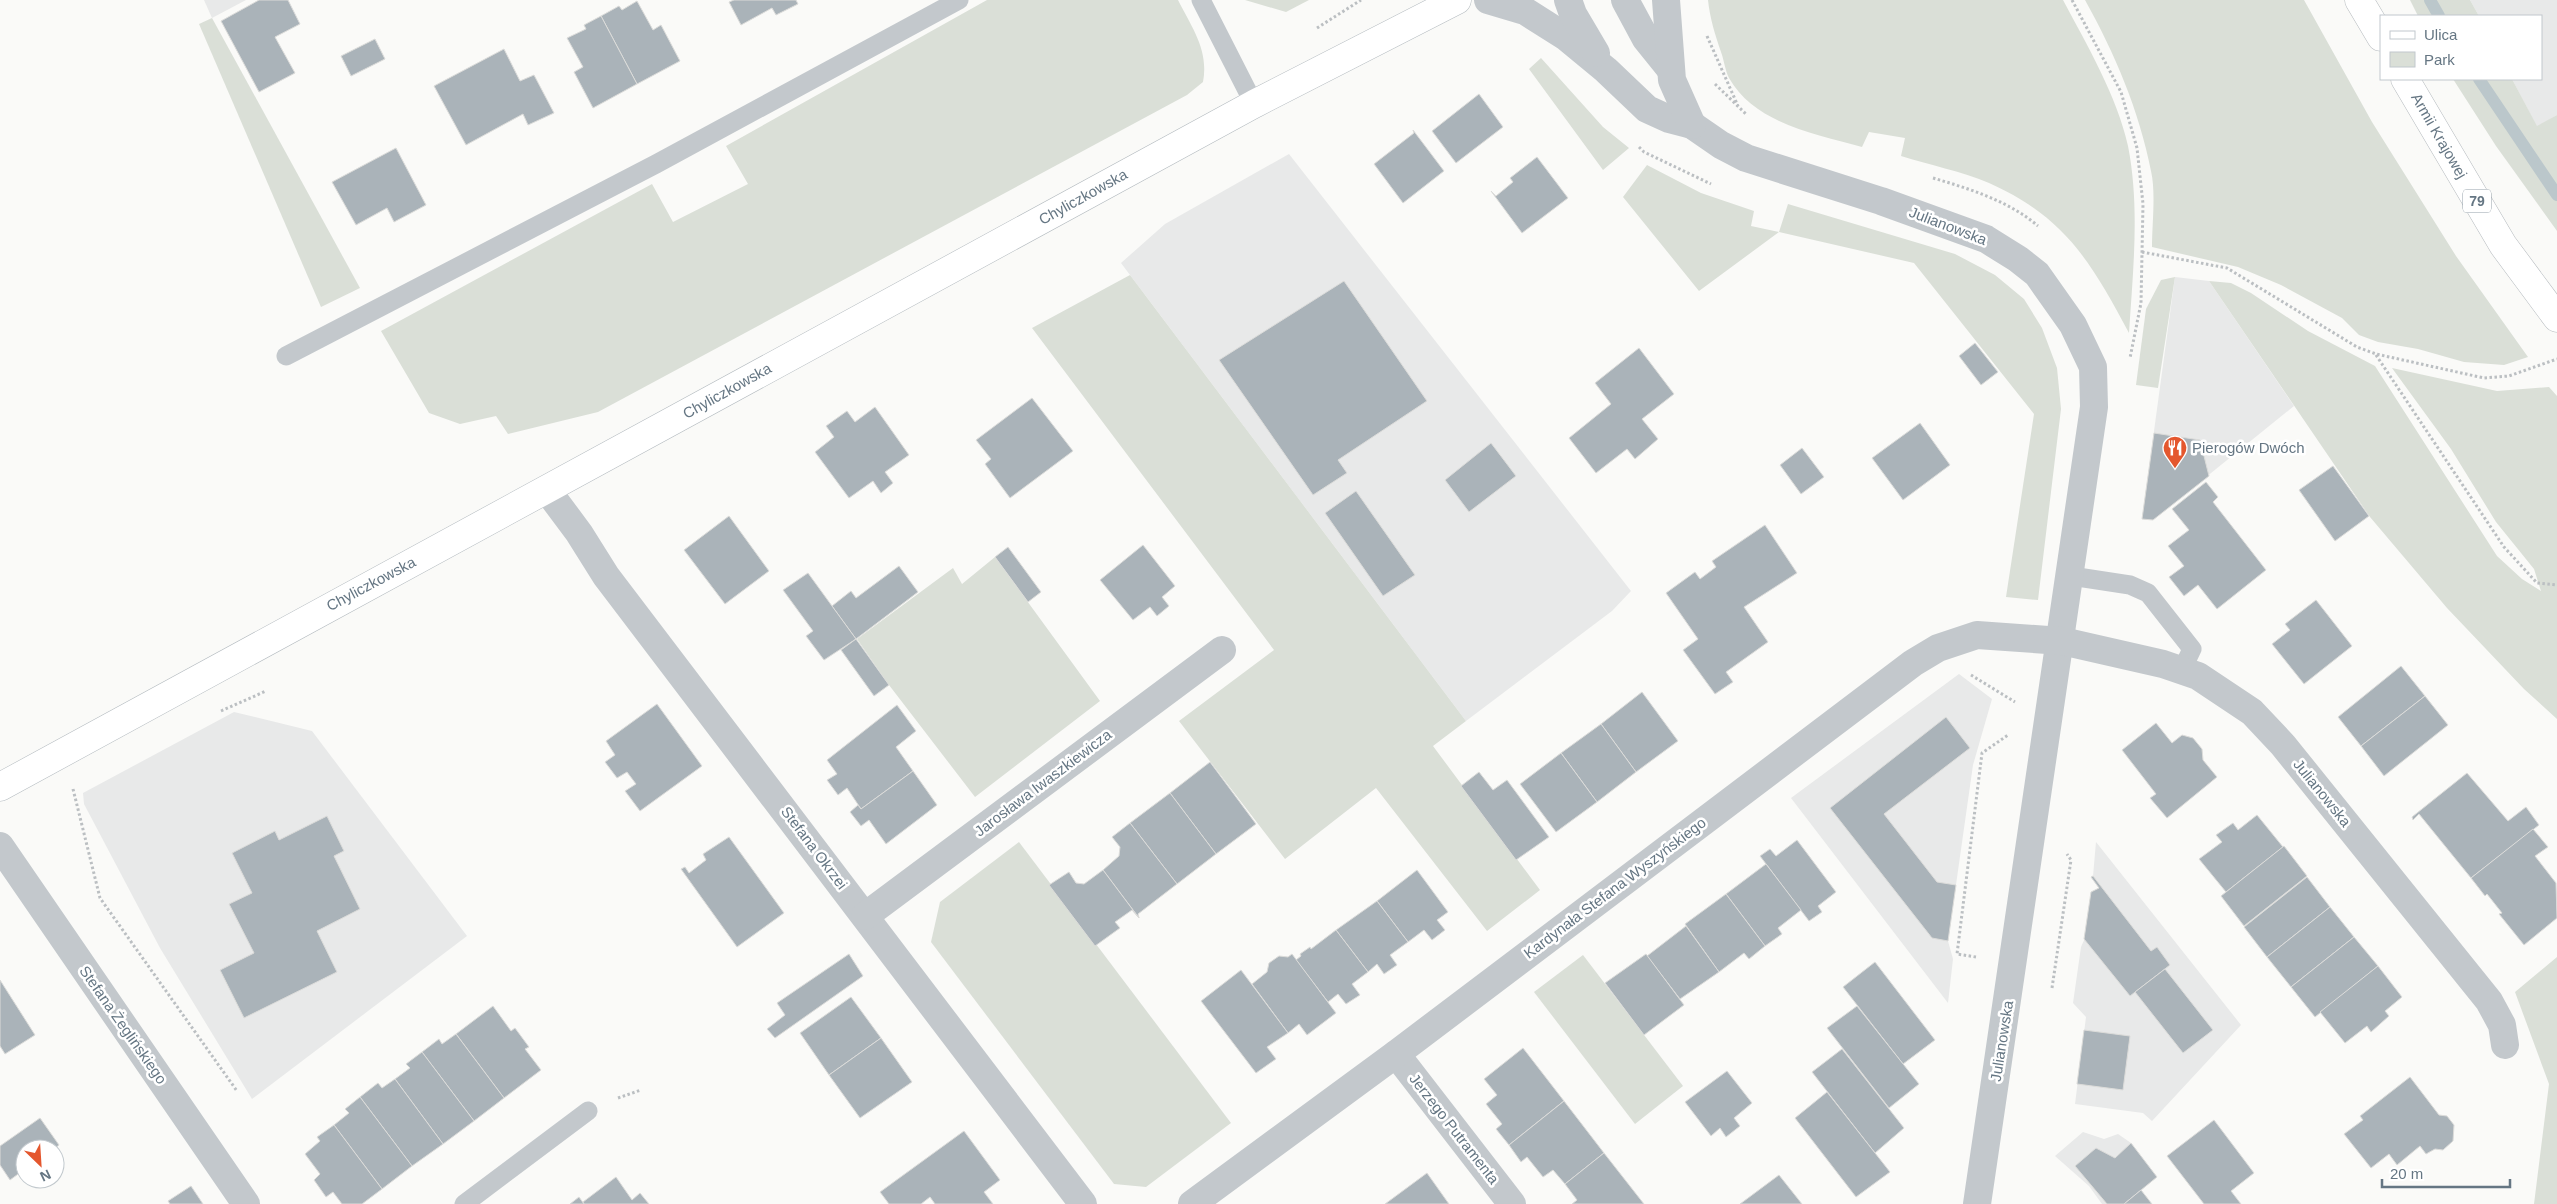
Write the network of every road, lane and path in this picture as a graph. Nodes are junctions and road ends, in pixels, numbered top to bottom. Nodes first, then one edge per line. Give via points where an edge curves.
1 (959, 0) edge
2 (1201, 0) edge
3 (1361, 0) edge
4 (1457, 0) edge
5 (1488, 0) edge
6 (1568, 0) edge
7 (1625, 0) edge
8 (1666, 0) edge
9 (2072, 0) edge
10 (2359, 0) edge
11 (1319, 26) dead end
12 (1707, 34) dead end
13 (2380, 35) edge
14 (1606, 70) junction
15 (1671, 70) junction
16 (2406, 80) edge
17 (1254, 104) junction
18 (1739, 108) dead end
19 (1692, 125) junction
20 (1637, 145) dead end
21 (1931, 178) dead end
22 (1704, 181) dead end
23 (2042, 229) dead end
24 (2142, 252) junction
25 (2557, 318) edge
26 (2376, 354) junction
27 (286, 356) dead end
28 (2557, 359) edge
29 (2128, 368) dead end
30 (547, 490) junction
31 (2071, 576) junction
32 (2557, 585) edge
33 (2062, 641) junction
34 (1222, 650) dead end
35 (1964, 670) dead end
36 (2182, 670) junction
37 (2019, 704) dead end
38 (2012, 732) dead end
39 (72, 786) dead end
40 (0, 787) edge
41 (0, 846) edge
42 (865, 916) junction
43 (2013, 964) junction
44 (2505, 1045) dead end
45 (1396, 1054) junction
46 (238, 1091) dead end
47 (588, 1110) dead end
48 (246, 1204) edge
49 (464, 1204) edge
50 (1083, 1204) edge
51 (1192, 1204) edge
52 (1512, 1204) edge
53 (1977, 1204) edge

1 - 27 lane via 656,164
2 - 17 lane
3 - 11 path
4 - 17 street, Chyliczkowska
5 - 14 street, Julianowska via 1525,11 1566,37
6 - 14 street, Julianowska
7 - 15 street, Julianowska via 1646,39
8 - 15 street, Julianowska
9 - 24 path via 2121,92 2137,148 2143,204
10 - 13 street
12 - 18 path
14 - 19 street, Julianowska via 1647,109
15 - 19 street, Julianowska via 1676,94
16 - 25 street, Armii Krajowej / 79 via 2503,246
17 - 30 street, Chyliczkowska
19 - 31 street, Julianowska via 1746,158 1986,239 2037,274 2073,325 2093,366 2094,406
20 - 22 path via 1644,152
21 - 23 path via 1968,188 2000,202 2030,218
24 - 26 path via 2228,268 2357,347
24 - 29 path via 2141,302
26 - 28 path via 2484,378 2509,376
26 - 32 path via 2504,547 2537,583
30 - 40 street, Chyliczkowska
30 - 42 street, Stefana Okrzei via 606,576
31 - 33 street, Julianowska
31 - 36 lane via 2130,585 2148,592 2192,649
33 - 36 street, Julianowska
33 - 43 street, Julianowska
33 - 45 street, Kardynała Stefana Wyszyńskiego via 1977,635 1938,648 1913,663
34 - 42 street, Jarosława Iwaszkiewicza
35 - 37 path
36 - 44 street, Julianowska via 2198,676 2252,712 2283,745 2489,1000 2502,1025
38 - 43 path via 1982,753 1957,954
39 - 46 path via 100,898
41 - 48 street, Stefana Żeglińskiego
42 - 50 street, Stefana Okrzei
43 - 53 street, Julianowska
45 - 51 street, Kardynała Stefana Wyszyńskiego
45 - 52 street, Jerzego Putramenta
47 - 49 lane

